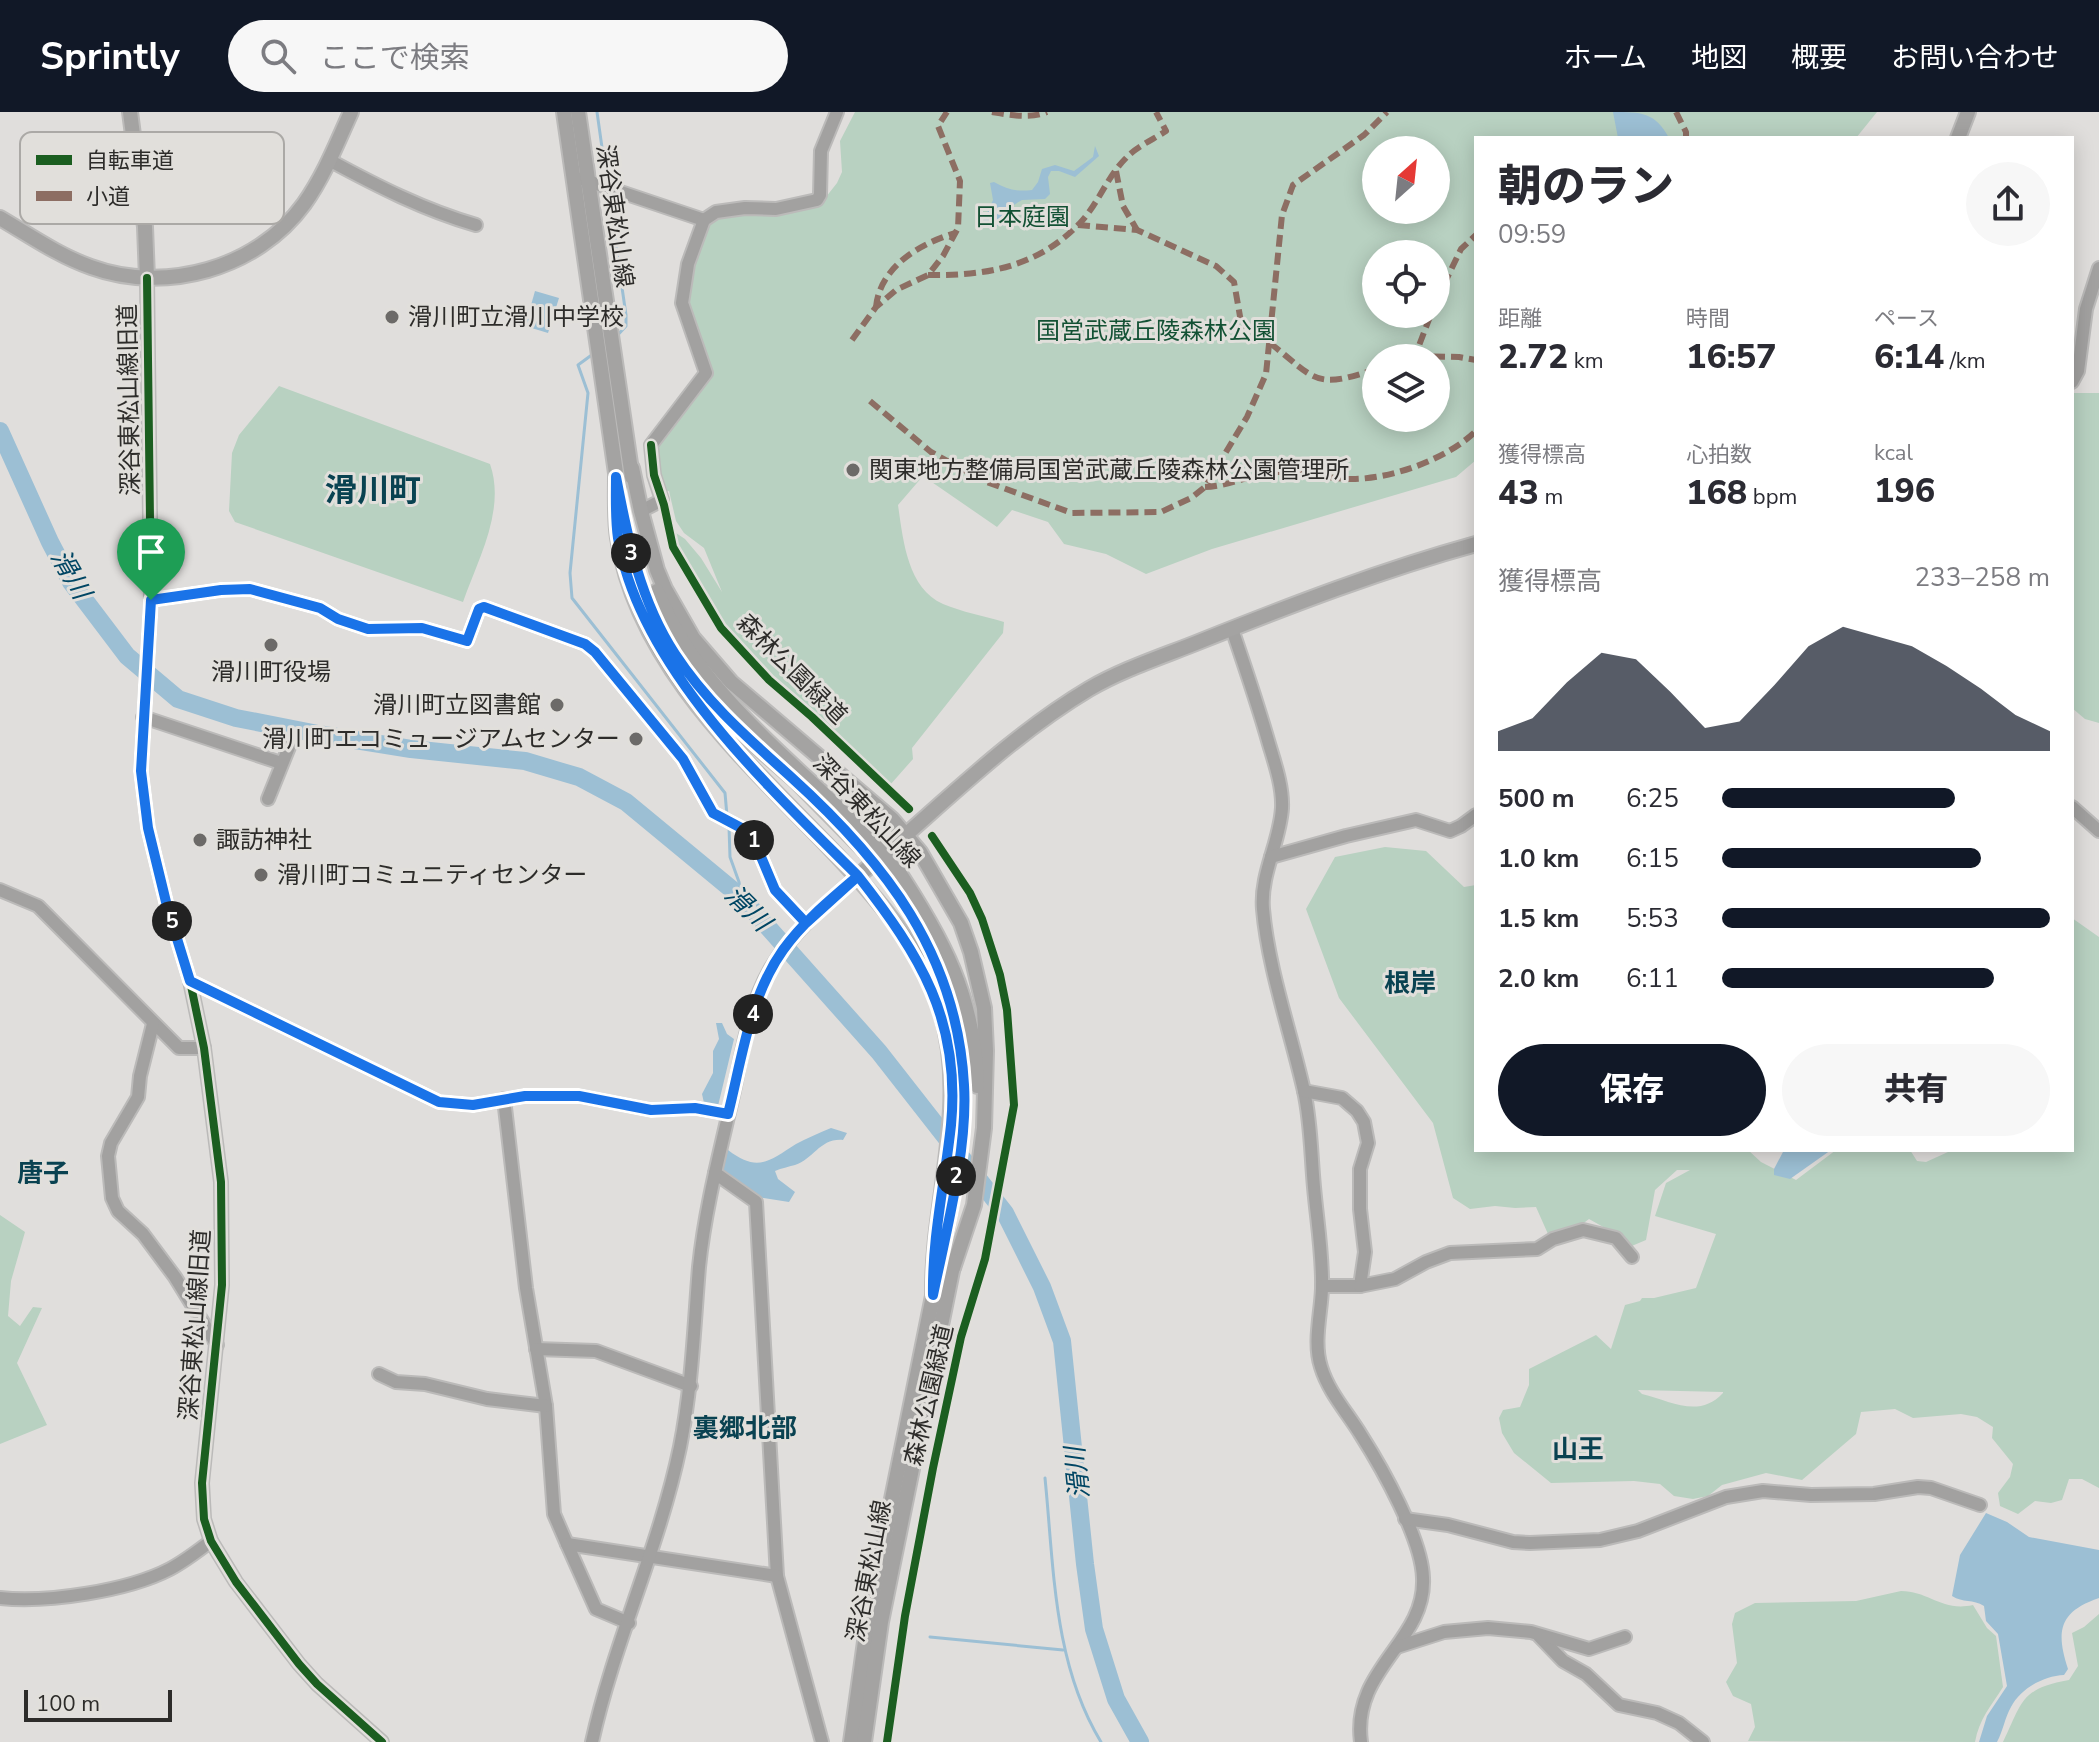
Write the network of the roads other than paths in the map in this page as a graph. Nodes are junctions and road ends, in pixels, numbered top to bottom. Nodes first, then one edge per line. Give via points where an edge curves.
1 (130, 112) edge
2 (351, 112) edge
3 (564, 112) edge
4 (578, 112) edge
5 (837, 112) edge
6 (1968, 112) edge
7 (133, 132) edge
8 (1959, 136) edge
9 (329, 160) junction
10 (581, 179) junction
11 (0, 218) edge
12 (704, 220) junction
13 (144, 224) edge
14 (476, 225) dead end
15 (2099, 268) edge
16 (147, 278) junction
17 (2074, 378) edge
18 (632, 468) junction
19 (616, 477) junction
20 (641, 511) junction
21 (1474, 545) edge
22 (151, 600) junction
23 (1232, 629) junction
24 (143, 717) junction
25 (289, 747) dead end
26 (281, 763) junction
27 (268, 799) dead end
28 (2074, 809) edge
29 (1474, 816) edge
30 (2099, 831) edge
31 (907, 836) junction
32 (869, 847) junction
33 (1271, 857) junction
34 (890, 870) junction
35 (858, 876) junction
36 (0, 890) edge
37 (802, 927) junction
38 (190, 981) junction
39 (153, 1024) junction
40 (204, 1048) junction
41 (1304, 1091) junction
42 (504, 1099) junction
43 (728, 1114) junction
44 (715, 1173) junction
45 (1632, 1257) dead end
46 (953, 1268) junction
47 (1322, 1286) junction
48 (1360, 1286) junction
49 (933, 1295) junction
50 (217, 1345) junction
51 (536, 1349) junction
52 (379, 1374) dead end
53 (691, 1386) junction
54 (546, 1406) junction
55 (1980, 1505) dead end
56 (1405, 1519) junction
57 (211, 1541) junction
58 (567, 1544) junction
59 (651, 1556) junction
60 (777, 1576) junction
61 (0, 1598) edge
62 (629, 1623) junction
63 (1539, 1636) junction
64 (1625, 1637) dead end
65 (1394, 1648) junction
66 (382, 1742) edge
67 (592, 1742) edge
68 (822, 1742) edge
69 (851, 1742) edge
70 (864, 1742) edge
71 (1361, 1742) edge
72 (1703, 1742) edge

1 - 7 main road
2 - 9 main road
3 - 10 main road, 深谷東松山線
4 - 10 main road, 深谷東松山線
5 - 12 street via 821,151 817,200 776,209 716,212
6 - 8 main road
9 - 14 street via 428,209
9 - 16 main road via 291,220 258,247 219,267
10 - 12 street
10 - 18 main road, 深谷東松山線
10 - 19 main road, 深谷東松山線
11 - 16 main road via 88,266
12 - 20 street via 688,264 682,303 706,373 651,445 662,500
13 - 16 main road
15 - 17 street
16 - 22 street, 深谷東松山線旧道
18 - 20 main road, 深谷東松山線
18 - 32 main road, 深谷東松山線 via 632,496 646,560 664,610 690,654
19 - 32 main road, 深谷東松山線 via 641,585 674,653 737,729
19 - 35 main road, 深谷東松山線 via 618,538 625,566 660,649 707,716
20 - 31 main road, 深谷東松山線 via 665,589 703,652
21 - 23 main road via 1338,587
22 - 24 street, 深谷東松山線旧道
22 - 37 street via 250,589 320,608 368,629 422,628 467,641 484,607 585,644 683,759 713,813 754,840 775,890
23 - 31 main road via 1081,694 997,757
23 - 33 street via 1280,788 1281,823
24 - 26 street
24 - 38 street, 深谷東松山線旧道 via 141,771 148,828
25 - 26 street
26 - 27 street
28 - 30 street
29 - 33 street via 1450,831 1416,820
31 - 35 main road
31 - 46 main road, 深谷東松山線 via 961,923 984,1008 984,1128 974,1205
32 - 34 main road, 深谷東松山線, bridge
33 - 41 street via 1265,927
34 - 46 main road, 深谷東松山線 via 927,913 947,950 970,1021 977,1106
34 - 49 main road, 深谷東松山線 via 941,972 956,1019 962,1063 962,1133
35 - 37 street
35 - 49 main road, 深谷東松山線 via 926,976 941,1011 953,1076
36 - 39 street via 38,906
37 - 43 street via 770,970 744,1043
38 - 40 street, 深谷東松山線旧道
38 - 42 street via 439,1102 473,1105
39 - 40 street via 179,1048
39 - 50 street via 138,1097 111,1143 112,1198 175,1277
40 - 50 street, 深谷東松山線旧道 via 221,1182
41 - 47 street
41 - 48 street via 1342,1098 1364,1122 1368,1143 1360,1169 1365,1252
42 - 43 street via 579,1096 651,1110 695,1108
42 - 51 street
43 - 44 street
44 - 53 street via 699,1267
44 - 60 street via 756,1202
45 - 48 street via 1616,1238 1583,1230 1537,1249 1450,1253 1395,1279
46 - 70 main road, 深谷東松山線 via 881,1622
47 - 48 street
47 - 56 street via 1320,1366
49 - 69 main road, 深谷東松山線 via 869,1613
50 - 57 street, 深谷東松山線旧道 via 202,1483
51 - 53 street via 596,1351
51 - 54 street
52 - 54 street via 396,1382
53 - 59 street
54 - 58 street via 554,1514
55 - 56 street via 1918,1487 1811,1495 1763,1491 1726,1497 1600,1540 1530,1543
56 - 65 street via 1421,1563 1423,1589 1415,1617
57 - 61 street via 170,1569 135,1582 49,1598
57 - 66 street, 深谷東松山線旧道 via 299,1664
58 - 59 street
58 - 62 street via 596,1609
59 - 60 street
59 - 62 street
60 - 68 street
62 - 67 street
63 - 64 street via 1589,1649
63 - 65 street via 1488,1628 1444,1632
63 - 72 street via 1619,1705 1657,1713
65 - 71 street via 1363,1701

